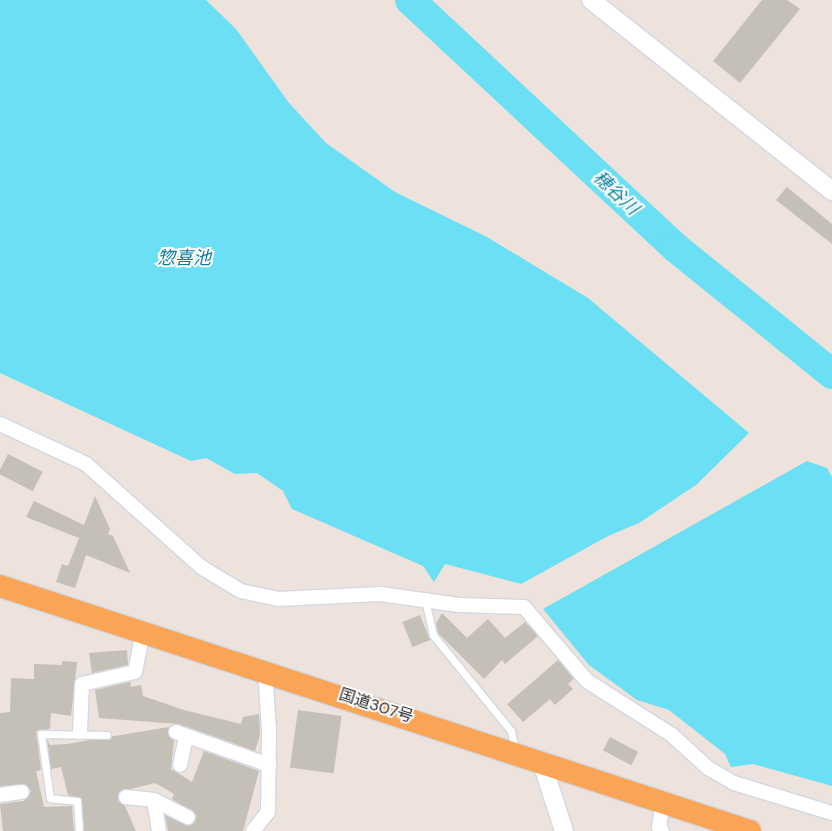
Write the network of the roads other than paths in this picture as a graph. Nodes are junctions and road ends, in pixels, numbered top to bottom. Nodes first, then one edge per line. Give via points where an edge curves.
1 (590, 0) edge
2 (832, 191) edge
3 (0, 424) edge
4 (0, 586) edge
5 (425, 600) junction
6 (143, 631) junction
7 (265, 670) junction
8 (80, 732) junction
9 (107, 735) dead end
10 (515, 753) junction
11 (542, 763) junction
12 (269, 765) junction
13 (180, 766) dead end
14 (22, 792) dead end
15 (0, 795) edge
16 (126, 797) dead end
17 (154, 800) junction
18 (663, 802) junction
19 (832, 813) edge
20 (188, 817) dead end
21 (79, 831) edge
22 (159, 831) edge
23 (252, 831) edge
24 (564, 831) edge
25 (662, 831) edge
26 (750, 831) edge

1 - 2 street
3 - 5 street via 86,464 201,567 241,591 278,600 380,594
4 - 6 highway, 国道307号
5 - 10 lane via 433,636 511,731
5 - 19 street via 524,607 587,681 672,735 708,768 734,782
6 - 7 highway, 国道307号
6 - 8 street via 135,672 82,684
7 - 10 highway, 国道307号
7 - 12 street
8 - 9 lane
8 - 21 lane via 41,734 50,798 77,801
10 - 11 highway, 国道307号
11 - 18 highway, 国道307号
11 - 24 street
12 - 13 street via 181,734
12 - 23 street via 268,812
14 - 15 street
16 - 17 street
17 - 20 street
17 - 22 street
18 - 25 street via 659,827
18 - 26 highway, 国道307号

